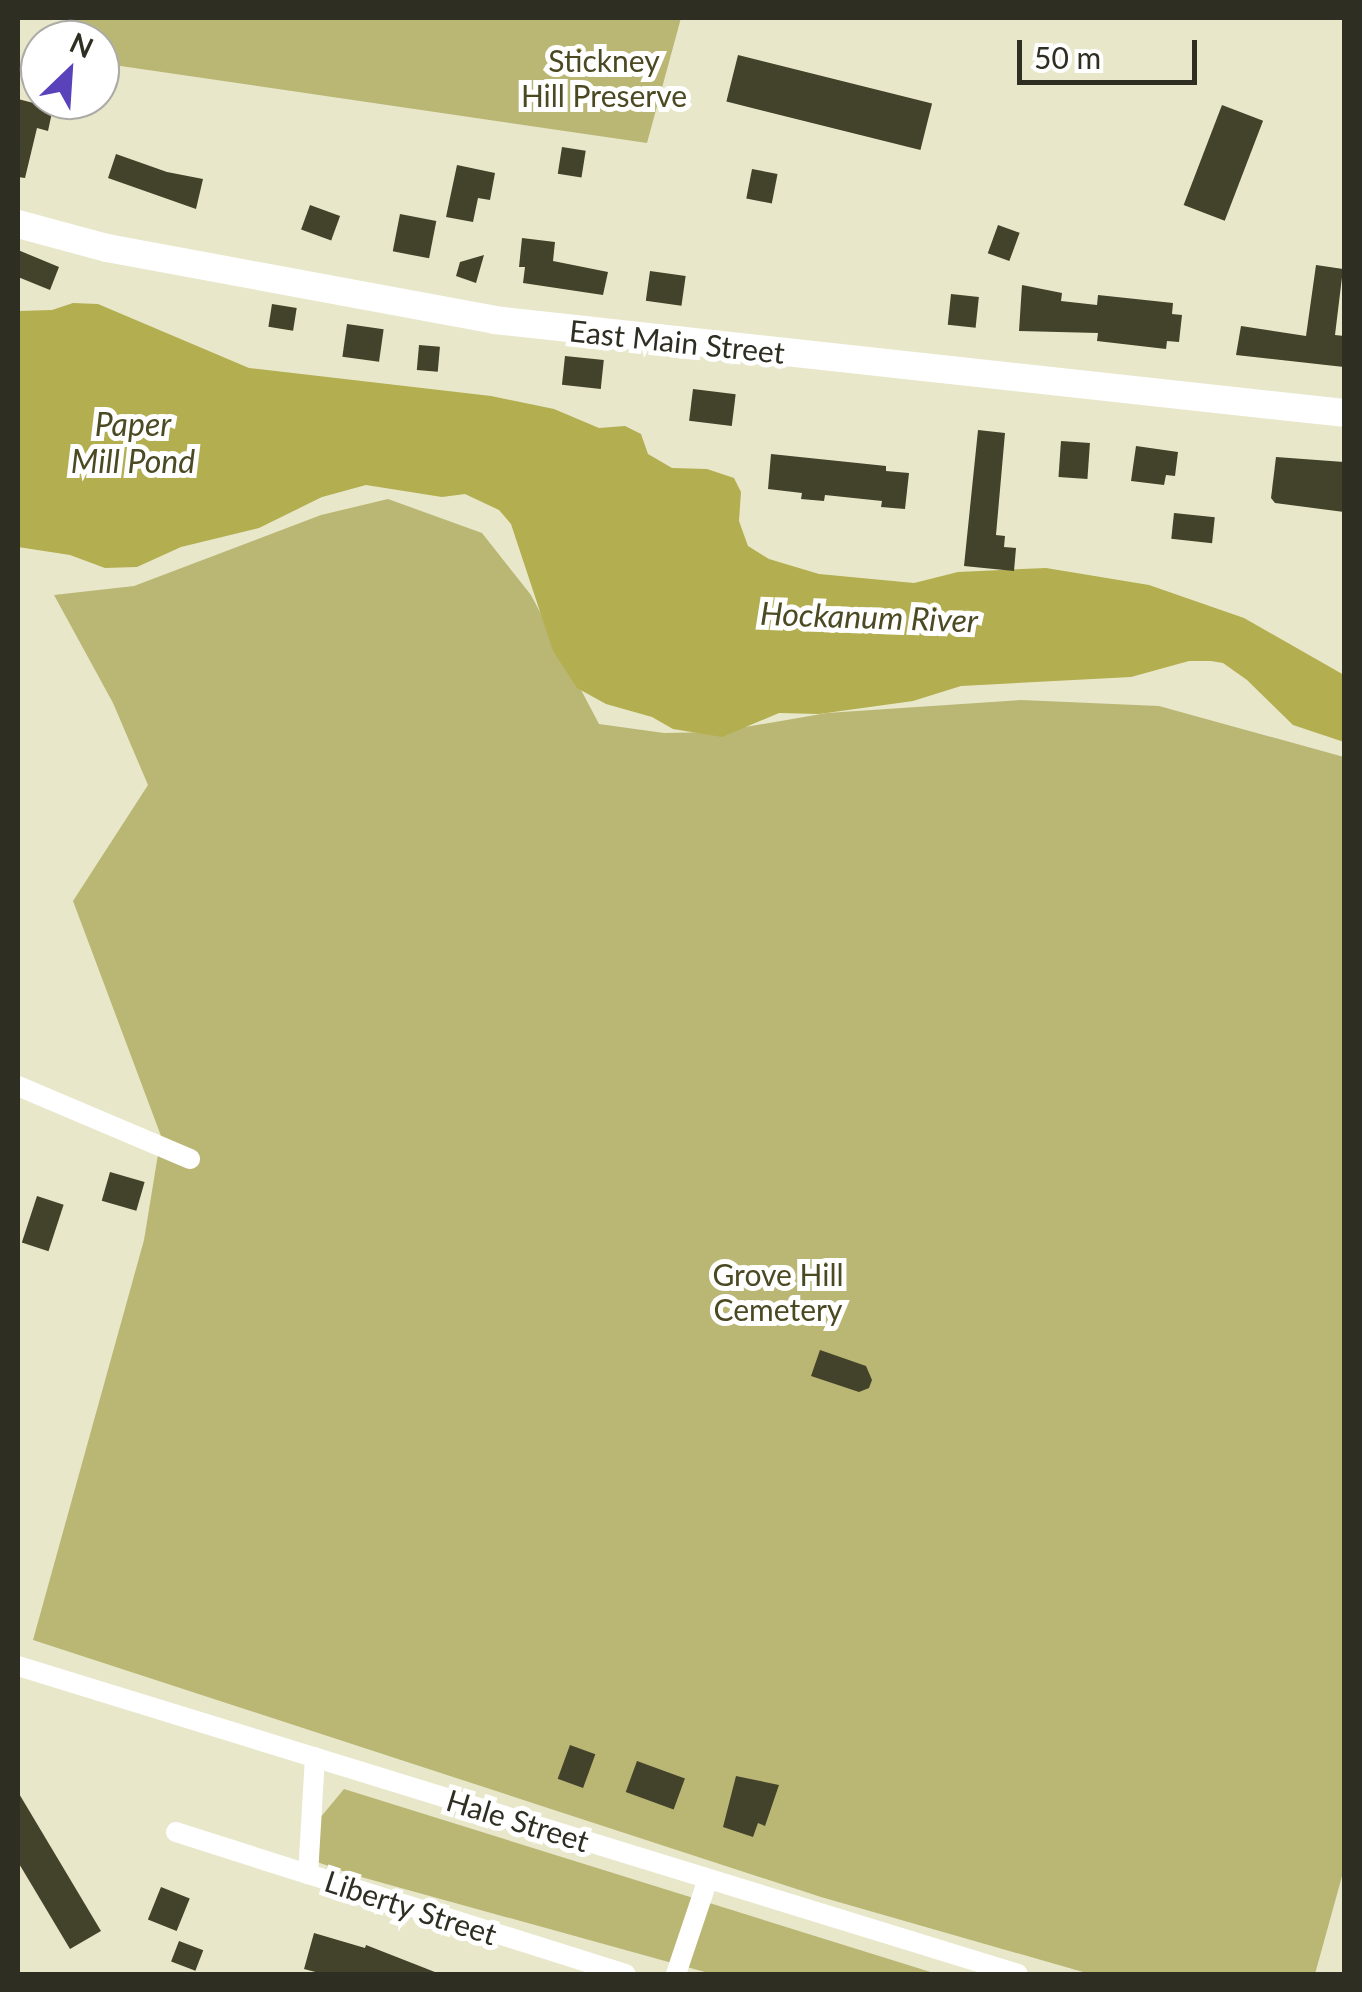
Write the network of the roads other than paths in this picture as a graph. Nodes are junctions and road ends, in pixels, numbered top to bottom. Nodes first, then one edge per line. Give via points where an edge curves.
1 (18, 224) edge
2 (1344, 413) edge
3 (18, 1086) edge
4 (190, 1159) dead end
5 (18, 1666) edge
6 (315, 1757) junction
7 (176, 1832) dead end
8 (308, 1874) junction
9 (708, 1880) junction
10 (626, 1974) edge
11 (676, 1974) edge
12 (1018, 1974) edge

1 - 2 main road, East Main Street via 107,248 494,320
3 - 4 street
5 - 6 street, Hale Street
6 - 8 street, Liberty Street
6 - 9 street, Hale Street
7 - 8 street
8 - 10 street, Liberty Street
9 - 11 street
9 - 12 street, Hale Street

